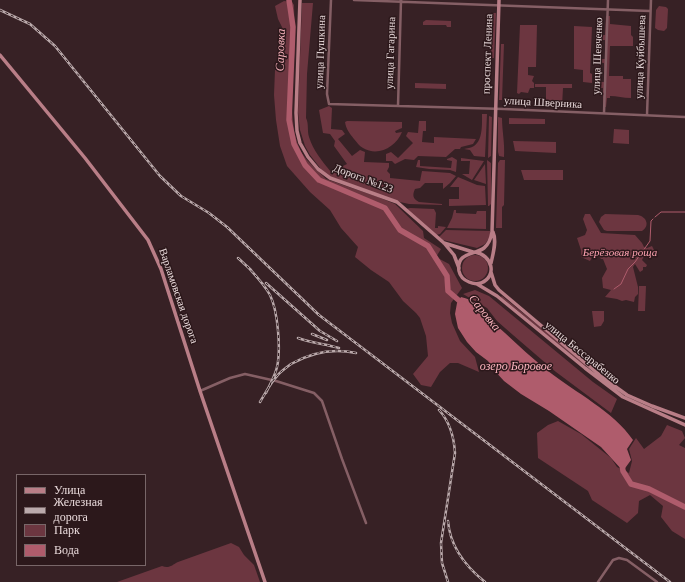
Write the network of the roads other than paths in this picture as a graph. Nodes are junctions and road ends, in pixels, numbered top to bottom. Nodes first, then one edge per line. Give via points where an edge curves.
1 (300, 0) edge
2 (331, 0) edge
3 (354, 0) edge
4 (500, 0) edge
5 (608, 0) edge
6 (651, 0) edge
7 (401, 1) edge
8 (499, 5) junction
9 (608, 9) junction
10 (650, 11) junction
11 (0, 55) edge
12 (329, 104) joint
13 (398, 106) junction
14 (496, 109) junction
15 (604, 113) junction
16 (647, 115) junction
17 (685, 117) edge
18 (492, 232) junction
19 (444, 243) junction
20 (484, 248) junction
21 (475, 252) junction
22 (493, 252) junction
23 (491, 264) junction
24 (459, 268) junction
25 (491, 272) junction
26 (476, 284) junction
27 (586, 366) junction
28 (200, 391) junction
29 (685, 418) edge
30 (685, 425) edge
31 (366, 523) dead end
32 (265, 582) edge
33 (598, 582) edge
34 (657, 582) edge

1 - 19 main road, Дорога №123 via 296,113 300,143 308,157 330,178 397,202
2 - 12 street, улица Пушкина via 327,94
3 - 7 street
4 - 8 main road, проспект Ленина
5 - 9 street, улица Шевченко
6 - 10 street, улица Куйбышева
7 - 8 street
7 - 13 street, улица Гагарина
8 - 9 street
8 - 14 main road, проспект Ленина
9 - 10 street
9 - 15 street, улица Шевченко
10 - 16 street, улица Куйбышева
11 - 28 main road, Варламовская дорога via 85,158 148,240 161,269
12 - 13 street, улица Шверника
13 - 14 street, улица Шверника
14 - 15 street, улица Шверника
14 - 18 main road
15 - 16 street, улица Шверника
16 - 17 street, улица Шверника
18 - 20 main road
18 - 22 main road
19 - 21 main road, Дорога №123
19 - 24 main road, Дорога №123 via 454,255
20 - 21 main road
20 - 22 main road via 490,248
21 - 23 main road via 485,256
21 - 24 main road via 464,256
22 - 23 main road
23 - 25 main road
24 - 26 main road via 465,280
25 - 26 main road via 487,279
25 - 27 main road, улица Бессарабенко via 499,290
26 - 27 main road, улица Бессарабенко via 498,296
27 - 29 main road, улица Бессарабенко via 627,395
27 - 30 main road, улица Бессарабенко via 623,397
28 - 31 street via 245,374 314,393 322,401
28 - 32 main road, Варламовская дорога
33 - 34 street via 613,560 619,558 627,560

